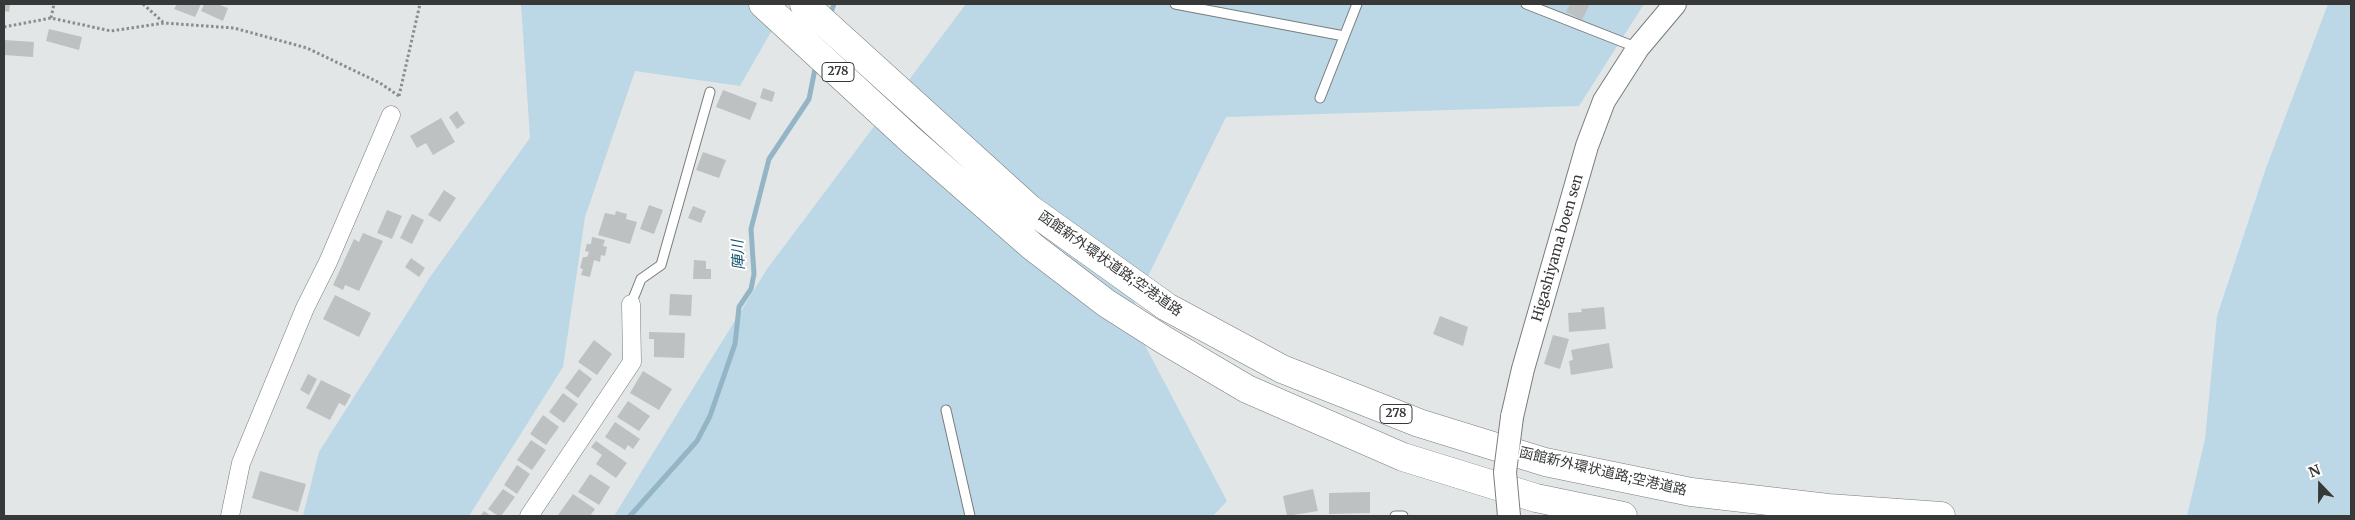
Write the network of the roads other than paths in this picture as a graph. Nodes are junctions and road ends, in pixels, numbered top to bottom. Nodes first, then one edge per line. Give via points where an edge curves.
1 (763, 4) edge
2 (804, 4) edge
3 (1174, 4) edge
4 (1357, 4) edge
5 (1526, 4) edge
6 (1675, 4) edge
7 (1344, 36) junction
8 (1638, 48) junction
9 (710, 92) dead end
10 (1320, 98) dead end
11 (391, 115) road end
12 (631, 304) joint
13 (946, 410) dead end
14 (230, 516) edge
15 (529, 516) edge
16 (970, 516) edge
17 (1395, 516) edge
18 (1403, 516) edge
19 (1509, 516) edge
20 (1623, 516) edge
21 (1941, 516) edge

1 - 20 highway, 278 via 1033,247 1106,303 1164,340 1248,389 1403,457 1536,498
2 - 21 highway, 函館新外環状道路;空港道路 / 278 via 1030,209 1167,307 1282,369 1419,423 1546,462 1691,492 1828,508
3 - 7 lane
4 - 7 lane
5 - 8 lane
6 - 8 street, Higashiyama boen sen
7 - 10 lane
8 - 19 street, Higashiyama boen sen, bridge via 1604,101 1587,146 1523,369 1512,417 1505,472
9 - 12 lane via 661,265 641,279
11 - 14 street via 305,308 241,463
12 - 15 street via 632,362
13 - 16 lane
17 - 18 lane

